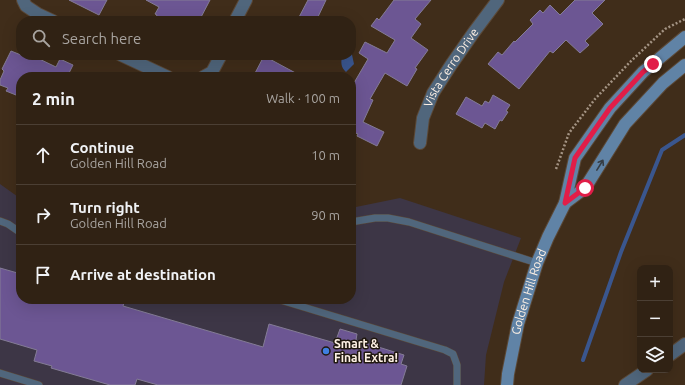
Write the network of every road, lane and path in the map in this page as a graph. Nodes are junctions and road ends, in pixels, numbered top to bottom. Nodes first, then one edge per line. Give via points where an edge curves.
1 (23, 0) edge
2 (246, 0) edge
3 (498, 0) edge
4 (42, 16) edge
5 (238, 16) edge
6 (685, 37) edge
7 (132, 60) edge
8 (218, 60) edge
9 (685, 64) edge
10 (157, 72) edge
11 (212, 72) edge
12 (420, 143) dead end
13 (565, 203) junction
14 (0, 221) edge
15 (356, 221) edge
16 (16, 230) edge
17 (537, 263) junction
18 (293, 304) edge
19 (685, 344) edge
20 (673, 353) edge
21 (0, 373) edge
22 (643, 373) edge
23 (39, 385) edge
24 (457, 385) edge
25 (507, 385) edge
26 (625, 385) edge

1 - 4 street via 26,6
2 - 5 street
3 - 12 street, Vista Cerro Drive via 433,93 423,118
6 - 13 main road, Golden Hill Road via 643,72 610,108 575,158
7 - 10 street
8 - 11 street
13 -> 9 main road, Golden Hill Road via 585,188 625,124 663,83
13 - 17 main road, Golden Hill Road
14 - 16 lane
15 - 17 lane via 388,218 409,222
17 - 25 main road, Golden Hill Road via 518,324
18 - 24 lane via 445,350 453,354 457,365
19 - 20 street
21 - 23 lane
22 - 26 street

